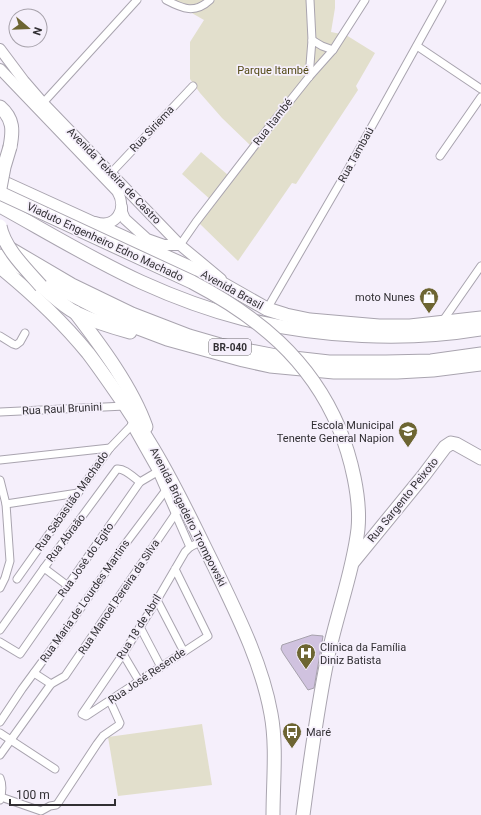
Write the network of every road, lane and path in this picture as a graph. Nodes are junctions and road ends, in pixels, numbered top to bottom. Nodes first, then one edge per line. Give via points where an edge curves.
1 (137, 0) edge
2 (166, 0) edge
3 (210, 0) edge
4 (310, 0) edge
5 (365, 0) edge
6 (442, 0) edge
7 (312, 40) junction
8 (417, 46) junction
9 (0, 48) edge
10 (333, 50) junction
11 (0, 69) edge
12 (309, 77) junction
13 (193, 86) dead end
14 (481, 89) edge
15 (481, 97) edge
16 (43, 103) junction
17 (0, 107) edge
18 (440, 156) dead end
19 (111, 173) junction
20 (0, 181) edge
21 (0, 188) edge
22 (0, 193) edge
23 (0, 206) edge
24 (122, 207) junction
25 (80, 217) junction
26 (0, 226) edge
27 (163, 227) junction
28 (150, 240) junction
29 (0, 243) edge
30 (180, 245) junction
31 (0, 256) edge
32 (481, 266) edge
33 (0, 267) edge
34 (239, 293) junction
35 (267, 309) junction
36 (75, 312) junction
37 (481, 318) edge
38 (442, 323) junction
39 (481, 329) edge
40 (25, 333) dead end
41 (0, 336) edge
42 (167, 339) junction
43 (481, 354) edge
44 (481, 364) edge
45 (125, 406) junction
46 (0, 412) edge
47 (132, 422) junction
48 (150, 443) junction
49 (110, 448) junction
50 (481, 458) edge
51 (0, 460) edge
52 (157, 472) junction
53 (0, 480) edge
54 (140, 482) junction
55 (169, 486) junction
56 (78, 493) junction
57 (6, 504) junction
58 (179, 509) junction
59 (196, 544) junction
60 (353, 562) junction
61 (44, 568) junction
62 (175, 569) junction
63 (17, 579) dead end
64 (68, 586) junction
65 (0, 588) edge
66 (157, 600) junction
67 (140, 627) junction
68 (0, 630) edge
69 (0, 642) edge
70 (184, 652) junction
71 (123, 654) junction
72 (161, 667) junction
73 (34, 673) junction
74 (140, 681) junction
75 (51, 684) junction
76 (110, 701) junction
77 (318, 708) junction
78 (86, 716) joint
79 (0, 722) edge
80 (0, 733) edge
81 (11, 741) junction
82 (0, 756) edge
83 (55, 769) dead end
84 (0, 778) edge
85 (273, 782) junction
86 (0, 798) edge
87 (273, 815) edge
88 (278, 815) edge
89 (294, 815) edge
90 (303, 815) edge

1 - 16 street
2 - 3 street via 193,9 202,7
4 - 7 street
5 - 10 street, Rua Itambé
6 - 8 street, Rua Tambaú
7 - 10 street
7 - 12 street
8 - 14 street
8 - 35 street, Rua Tambaú via 348,172
9 - 16 street, Avenida Teixeira de Castro
10 - 12 street, Rua Itambé
11 - 24 street, Avenida Teixeira de Castro via 117,191
12 - 30 street, Rua Itambé
13 - 19 street, Rua Siriema
15 - 18 street
16 - 19 street, Avenida Teixeira de Castro
17 - 21 highway, bridge via 12,126 12,137
19 - 27 street, Avenida Teixeira de Castro
20 - 25 highway, Avenida Brasil
22 - 60 highway, Viaduto Engenheiro Edno Machado, bridge via 215,294 251,318 298,362 323,396 345,443 357,500 358,528
23 - 39 highway, Avenida Brasil via 140,281 188,301 243,318 309,331 359,335 417,336
24 - 25 street, Avenida Teixeira de Castro via 117,218 110,222 100,224
24 - 28 street via 125,219 144,238
25 - 34 highway, Avenida Brasil
26 - 36 highway, bridge via 7,244 20,263 41,286
27 - 28 street via 161,238 157,241
27 - 30 street, Avenida Teixeira de Castro
28 - 30 street via 164,245
29 - 43 highway, BR-040 via 72,285 132,314 220,345 276,356 328,362 431,361
30 - 34 street, Avenida Teixeira de Castro
31 - 42 highway via 130,325
32 - 38 street
33 - 45 highway, Avenida Brigadeiro Trompowski via 49,309 105,376
34 - 35 highway, Avenida Brasil
35 - 38 highway, Avenida Brasil via 310,320 379,326
36 - 42 highway via 127,331
36 - 48 highway via 100,344 131,394 142,416
37 - 38 highway, Avenida Brasil
40 - 41 street via 16,345
42 - 44 highway via 270,366 316,371 397,372
45 - 46 street, Rua Raul Brunini
45 - 47 highway, Avenida Brigadeiro Trompowski
47 - 48 highway, Avenida Brigadeiro Trompowski
47 - 49 street, Rua Sebastião Machado
47 - 52 street
48 - 55 highway, Avenida Brigadeiro Trompowski
49 - 51 street
49 - 56 street, Rua Sebastião Machado
50 - 60 highway, Rua Sargento Peixoto via 456,444 451,443 445,447
52 - 54 street, Rua José do Egito
52 - 55 street
53 - 57 street
54 - 61 street, Rua Abraão via 124,470 117,469
54 - 64 street, Rua José do Egito
55 - 58 highway, Avenida Brigadeiro Trompowski
55 - 73 street, Rua Maria de Lourdes Martins
56 - 57 street
56 - 63 street, Rua Sebastião Machado
57 - 65 street via 10,561
58 - 59 highway, Avenida Brigadeiro Trompowski
58 - 75 street, Rua Manoel Pereira da Silva via 65,676
59 - 62 street, Rua 18 de Abril via 185,552
59 - 85 highway, Avenida Brigadeiro Trompowski via 228,596 258,663 274,732
60 - 77 highway via 328,656
61 - 64 street
61 - 68 street, Rua Abraão
62 - 66 street, Rua 18 de Abril
62 - 70 street, Rua José Resende via 208,636
64 - 69 street, Rua José do Egito via 20,654
66 - 67 street, Rua 18 de Abril
66 - 70 street
67 - 71 street, Rua 18 de Abril
67 - 72 street
70 - 72 street, Rua José Resende
71 - 74 street
71 - 78 street, Rua 18 de Abril via 82,714
72 - 74 street, Rua José Resende
73 - 75 street
73 - 79 street, Rua Maria de Lourdes Martins
74 - 76 street, Rua José Resende
75 - 81 street
76 - 78 street, Rua José Resende
76 - 86 street via 119,725 103,736 56,806 50,806 40,812
77 - 89 highway via 308,728
77 - 90 highway
80 - 81 street
81 - 82 street
81 - 83 street
84 - 86 street
85 - 87 highway, Avenida Brigadeiro Trompowski
85 - 88 highway

